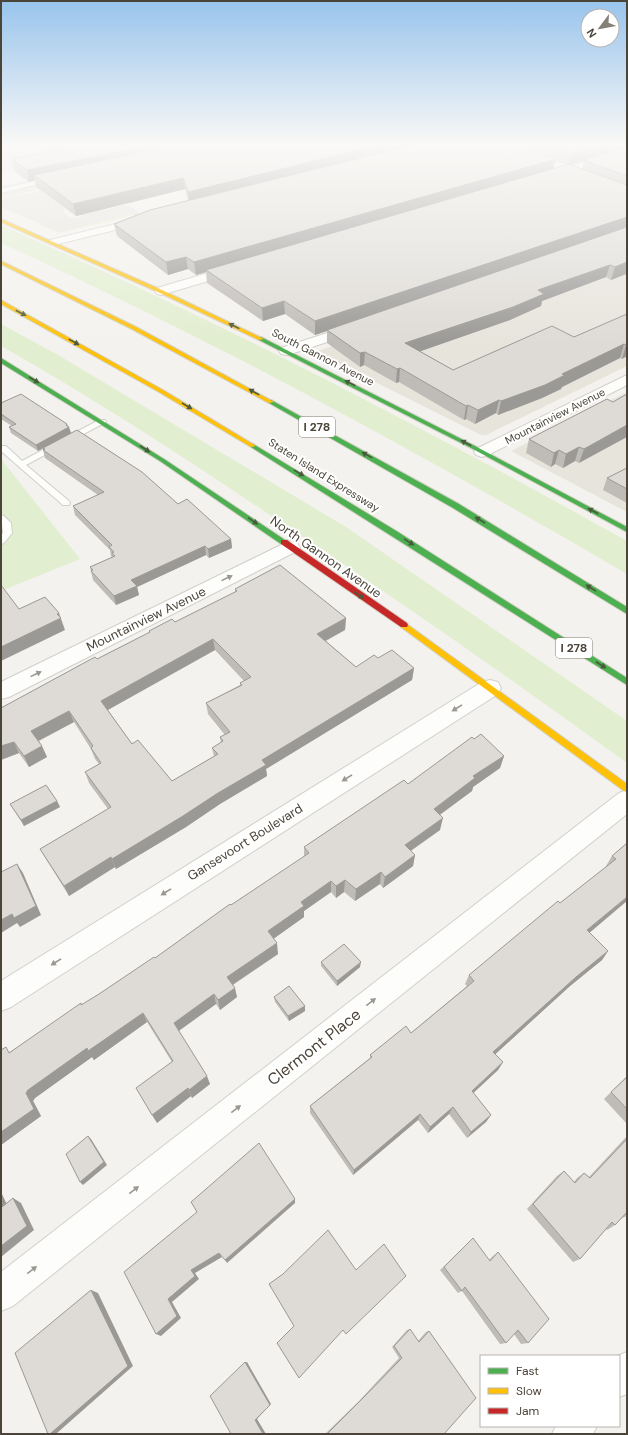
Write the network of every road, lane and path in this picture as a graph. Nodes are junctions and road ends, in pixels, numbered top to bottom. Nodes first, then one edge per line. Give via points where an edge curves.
1 (152, 217) edge
2 (1, 220) edge
3 (54, 242) junction
4 (1, 262) edge
5 (244, 267) edge
6 (161, 291) junction
7 (1, 302) edge
8 (363, 325) edge
9 (286, 351) junction
10 (1, 360) edge
11 (627, 379) edge
12 (102, 422) junction
13 (3, 448) dead end
14 (482, 452) junction
15 (21, 465) junction
16 (66, 503) dead end
17 (1, 518) edge
18 (627, 530) edge
19 (1, 541) edge
20 (291, 547) junction
21 (626, 610) edge
22 (521, 614) junction
23 (602, 678) dead end
24 (627, 682) edge
25 (490, 688) junction
26 (1, 691) edge
27 (627, 789) edge
28 (627, 800) edge
29 (1, 997) edge
30 (1, 1294) edge
31 (627, 1370) edge
32 (620, 1378) edge

1 - 3 street
2 - 3 main road, South Gannon Avenue
3 - 6 main road, South Gannon Avenue
21 -> 4 main road, I 278 via 502,533 305,420 159,341
5 - 6 street
9 -> 6 main road, South Gannon Avenue
7 -> 22 main road, Staten Island Expressway / I 278 via 155,388 307,478
8 - 9 street
14 -> 9 main road, South Gannon Avenue
10 -> 12 main road, North Gannon Avenue
11 - 14 street, Mountainview Avenue
12 - 15 lane
12 -> 20 main road, North Gannon Avenue
13 - 15 lane
18 -> 14 main road, South Gannon Avenue
15 - 16 lane
17 - 19 lane via 7,524 8,534
20 -> 25 main road, North Gannon Avenue
26 -> 20 street, Mountainview Avenue
22 - 23 main road
22 -> 24 main road, Staten Island Expressway / I 278
25 - 27 main road, North Gannon Avenue
25 -> 29 street, Gansevoort Boulevard
30 -> 28 street, Clermont Place
31 - 32 street

